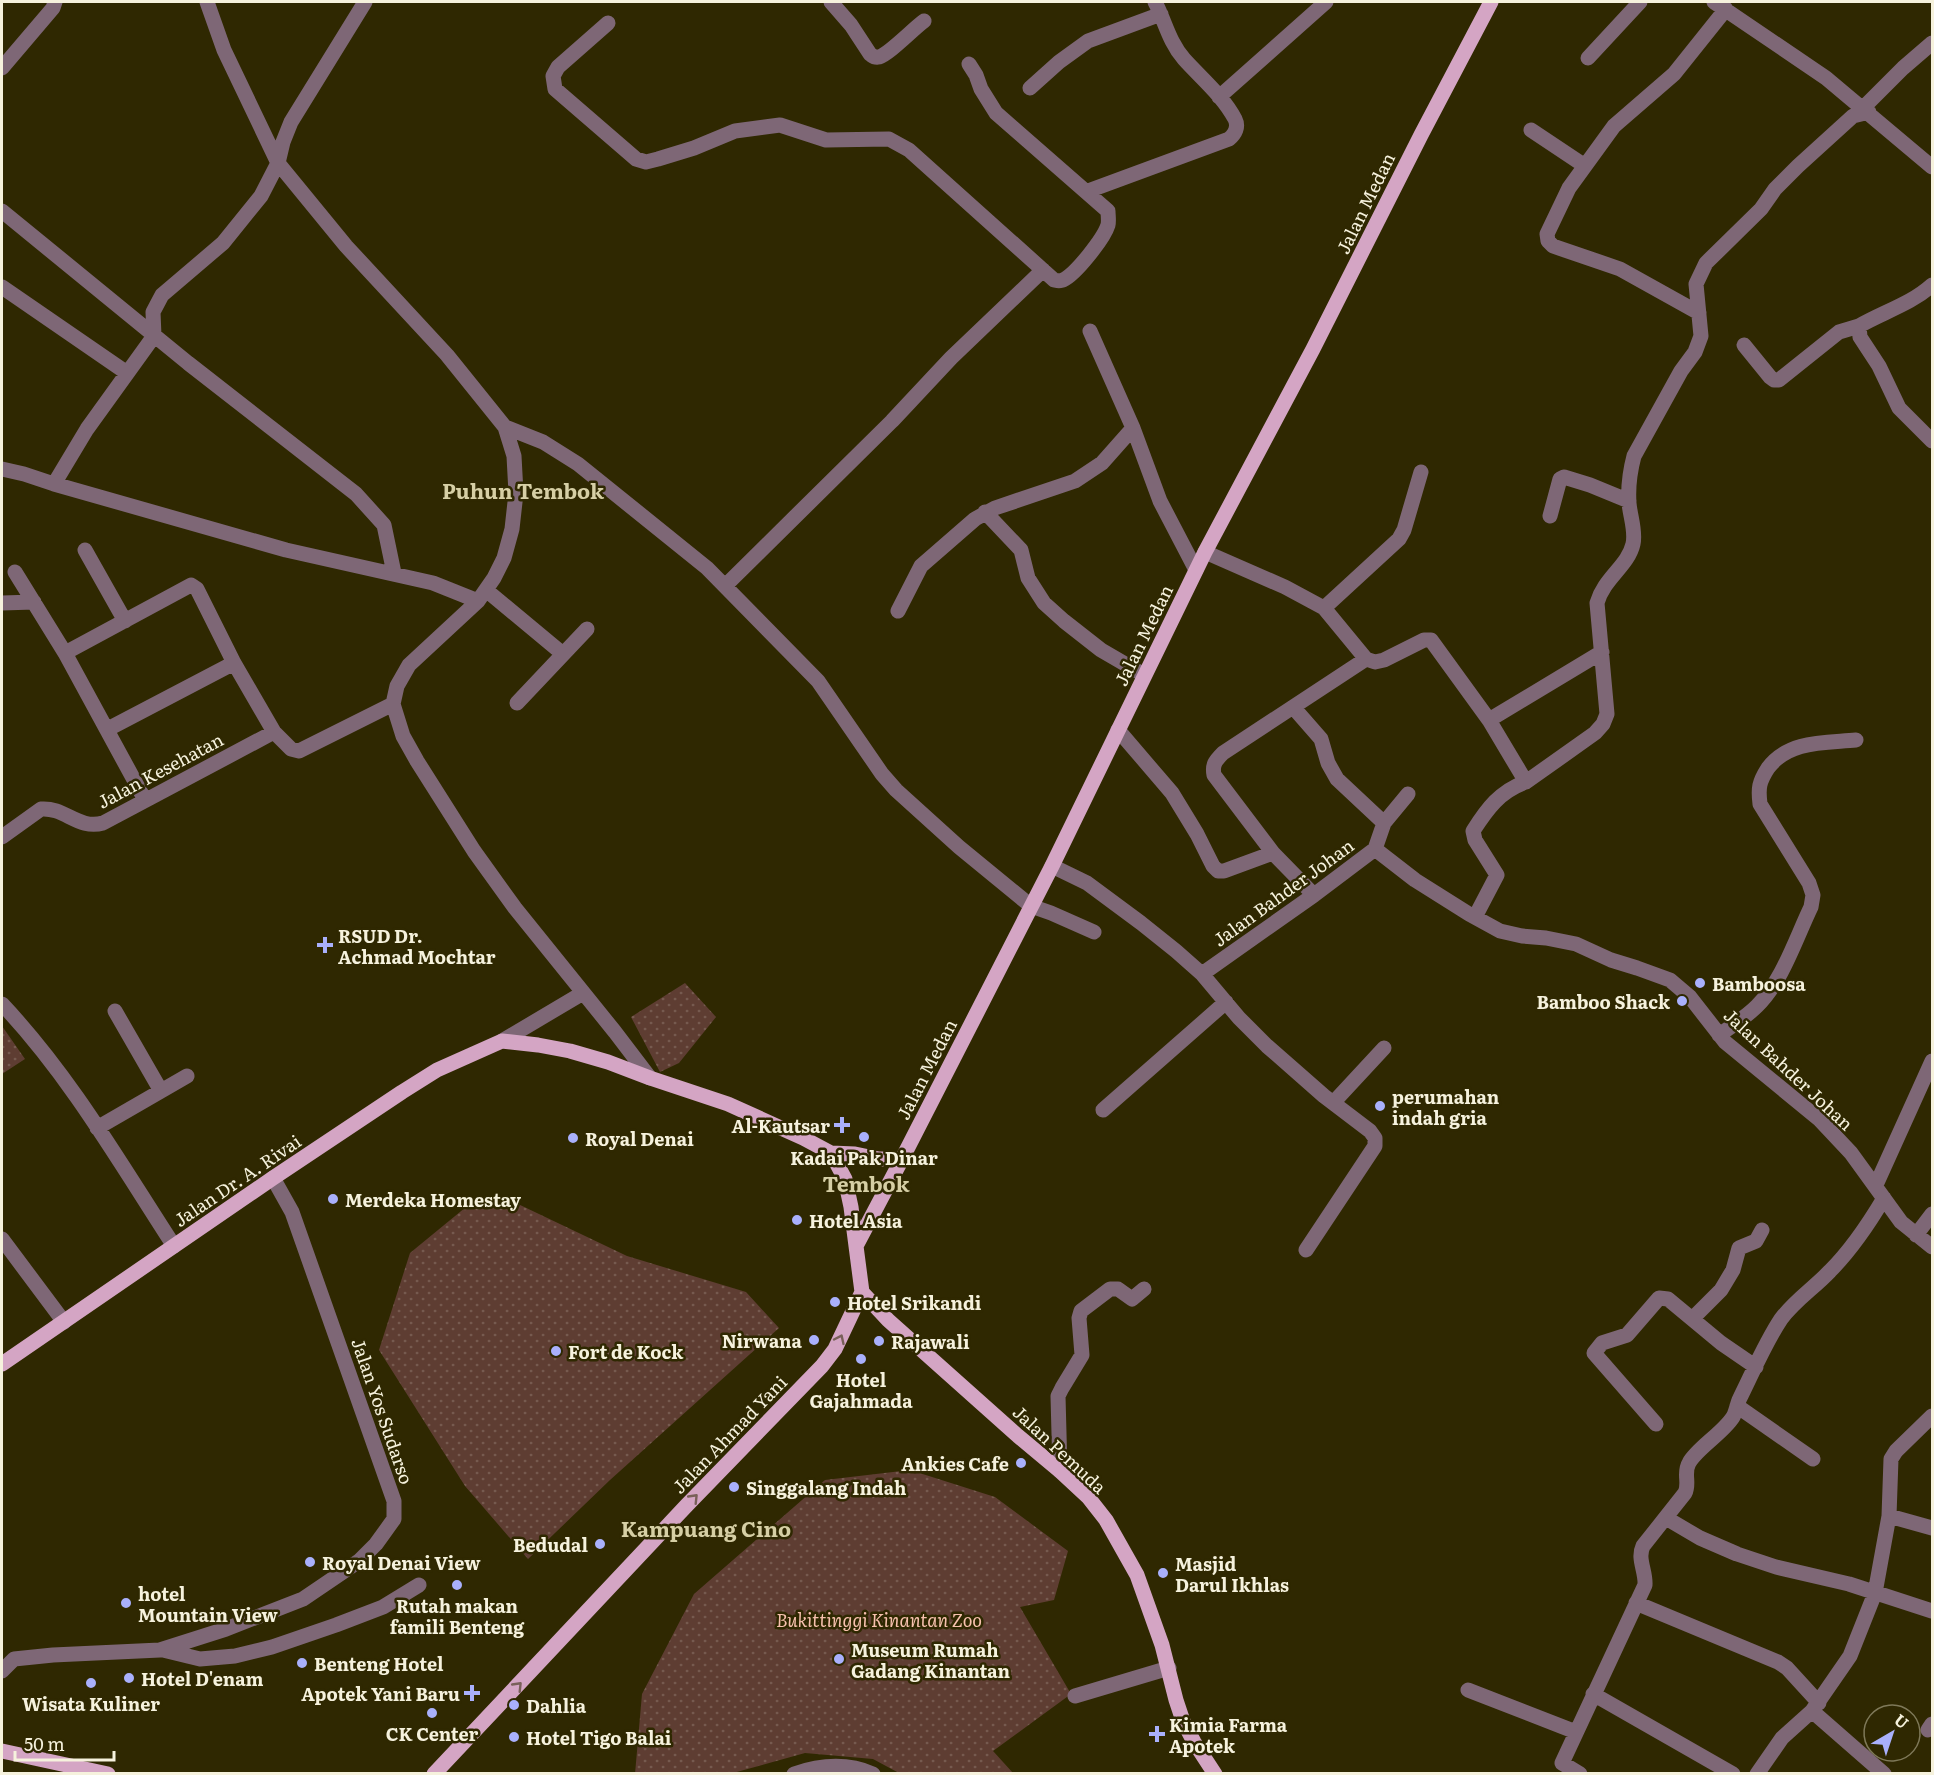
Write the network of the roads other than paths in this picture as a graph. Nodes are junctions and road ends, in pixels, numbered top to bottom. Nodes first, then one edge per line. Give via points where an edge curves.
1 (55, 2) edge
2 (207, 2) edge
3 (365, 2) edge
4 (831, 2) edge
5 (1324, 2) edge
6 (1491, 2) edge
7 (1640, 2) edge
8 (1720, 5) edge
9 (1158, 8) edge
10 (924, 21) dead end
11 (608, 23) dead end
12 (1932, 44) edge
13 (1588, 58) dead end
14 (969, 64) dead end
15 (2, 68) edge
16 (1030, 88) dead end
17 (1219, 97) junction
18 (1866, 110) junction
19 (1531, 130) dead end
20 (278, 164) junction
21 (1584, 166) junction
22 (1932, 167) edge
23 (1088, 191) junction
24 (2, 211) edge
25 (1043, 270) junction
26 (1932, 285) edge
27 (2, 287) edge
28 (1699, 313) junction
29 (1859, 326) junction
30 (1090, 331) dead end
31 (154, 336) junction
32 (1744, 345) dead end
33 (127, 373) junction
34 (505, 427) junction
35 (1133, 428) junction
36 (1932, 441) edge
37 (2, 469) edge
38 (1421, 472) dead end
39 (54, 484) junction
40 (1629, 501) junction
41 (985, 512) junction
42 (1550, 516) dead end
43 (85, 550) dead end
44 (1205, 552) junction
45 (1196, 570) junction
46 (15, 572) dead end
47 (394, 573) junction
48 (725, 586) junction
49 (482, 596) junction
50 (34, 602) junction
51 (2, 603) edge
52 (1324, 608) junction
53 (898, 611) dead end
54 (125, 621) junction
55 (587, 629) dead end
56 (1602, 652) junction
57 (65, 653) junction
58 (563, 654) junction
59 (1366, 659) junction
60 (234, 663) junction
61 (1144, 675) junction
62 (517, 703) dead end
63 (393, 704) junction
64 (1293, 707) junction
65 (1489, 720) junction
66 (108, 729) junction
67 (1118, 730) junction
68 (274, 732) junction
69 (1856, 740) dead end
70 (1526, 782) junction
71 (1408, 794) dead end
72 (146, 800) junction
73 (1384, 823) junction
74 (2, 837) edge
75 (1375, 849) junction
76 (1273, 853) junction
77 (1052, 866) junction
78 (1314, 895) junction
79 (1032, 906) junction
80 (1475, 917) junction
81 (1094, 932) dead end
82 (1202, 975) junction
83 (584, 993) junction
84 (1226, 1002) junction
85 (2, 1004) edge
86 (115, 1011) dead end
87 (1719, 1035) junction
88 (502, 1041) junction
89 (1384, 1048) dead end
90 (1932, 1061) edge
91 (187, 1076) dead end
92 (650, 1078) junction
93 (161, 1091) junction
94 (1333, 1103) junction
95 (1103, 1110) dead end
96 (97, 1128) junction
97 (831, 1153) junction
98 (902, 1159) junction
99 (273, 1178) junction
100 (1880, 1192) junction
101 (1932, 1214) edge
102 (1762, 1230) dead end
103 (1916, 1235) junction
104 (2, 1239) edge
105 (856, 1245) junction
106 (174, 1246) junction
107 (1932, 1247) edge
108 (1306, 1250) dead end
109 (1144, 1289) dead end
110 (862, 1292) junction
111 (1692, 1319) junction
112 (64, 1322) junction
113 (2, 1364) edge
114 (1751, 1364) junction
115 (1737, 1406) junction
116 (1932, 1416) edge
117 (1656, 1424) dead end
118 (1813, 1459) dead end
119 (1060, 1471) junction
120 (1889, 1516) junction
121 (1666, 1518) junction
122 (1932, 1528) edge
123 (419, 1585) dead end
124 (1875, 1593) junction
125 (1636, 1603) junction
126 (1932, 1611) edge
127 (160, 1650) junction
128 (1169, 1668) junction
129 (2, 1671) edge
130 (1468, 1690) dead end
131 (1593, 1694) junction
132 (1075, 1696) dead end
133 (1816, 1707) junction
134 (1576, 1732) junction
135 (2, 1751) edge
136 (1559, 1768) edge
137 (108, 1773) edge
138 (434, 1773) edge
139 (794, 1773) edge
140 (873, 1773) edge
141 (1215, 1773) edge
142 (1580, 1773) edge
143 (1733, 1773) edge
144 (1756, 1773) edge
145 (1884, 1773) edge

1 - 15 street
2 - 20 street via 224,50
3 - 20 street via 291,122
4 - 10 street via 874,57 891,49
5 - 17 street
6 - 44 main road, Jalan Medan
7 - 13 street
8 - 18 street via 1792,53
8 - 21 street via 1674,74 1614,126
9 - 16 street via 1088,41
9 - 17 street via 1167,34 1183,58
11 - 25 street via 558,67 553,83 571,104 636,159 658,159 735,131 765,125 780,124 826,140 889,139 909,150
12 - 18 street via 1903,68
14 - 23 street via 996,113
17 - 23 street via 1236,120 1237,127 1229,139
18 - 22 street
18 - 28 street via 1853,116 1798,165 1761,209 1706,263 1696,284
19 - 21 street
20 - 31 street via 261,196 223,243 162,295 153,312
20 - 34 street
21 - 28 street via 1546,234 1548,241 1620,269
23 - 25 street via 1108,211 1108,226 1065,279 1054,280
24 - 31 street
25 - 48 street
26 - 29 street via 1916,299
27 - 33 street
28 - 40 street via 1701,336 1695,352 1634,456
29 - 32 street via 1839,332 1779,380 1770,377
29 - 36 street via 1860,337 1899,408
30 - 35 street
31 - 33 street
31 - 47 street via 356,494 384,525
33 - 39 street
34 - 48 street via 543,442 578,464
34 - 49 street via 514,456 516,493 512,529 504,558
35 - 41 street via 1102,463 1075,481
35 - 45 street via 1160,501
37 - 39 street
38 - 52 street via 1399,539
39 - 47 street via 286,550
40 - 42 street via 1564,477 1560,479
40 - 56 street via 1633,545 1600,592 1597,603
41 - 53 street via 921,566
41 - 61 street via 1021,550 1028,578 1044,603 1101,650
43 - 54 street
44 - 45 main road, Jalan Medan
44 - 52 street
45 - 61 main road, Jalan Medan
46 - 50 street
47 - 49 street
48 - 79 street via 818,681 896,790
49 - 58 street
49 - 63 street via 409,665 397,686
50 - 51 street
50 - 57 street
52 - 59 street
54 - 57 street
54 - 60 street via 191,585 197,589
55 - 58 street
56 - 65 street
56 - 70 street via 1607,705 1603,724
57 - 66 street
58 - 62 street
59 - 64 street
59 - 65 street via 1384,660 1431,640
60 - 66 street
60 - 68 street
61 - 67 main road, Jalan Medan
63 - 68 street via 298,751
63 - 83 street via 412,753 474,851
64 - 73 street via 1322,740 1337,778
64 - 76 street via 1223,753 1213,767 1214,775
65 - 70 street
66 - 72 street
67 - 76 street via 1172,794 1218,871
67 - 77 main road, Jalan Medan
68 - 72 street, Jalan Kesehatan
69 - 87 street via 1806,744 1788,751 1762,777 1758,790 1760,804 1809,883 1811,907 1769,991 1758,1006
70 - 80 street via 1499,797 1473,831 1497,875
71 - 73 street
72 - 74 street, Jalan Kesehatan via 94,826 48,808 41,809
73 - 75 street
75 - 78 street, Jalan Bahder Johan
75 - 80 street, Jalan Bahder Johan via 1414,880
76 - 78 street
77 - 79 main road, Jalan Medan
77 - 82 street via 1112,900
78 - 82 street, Jalan Bahder Johan
79 - 81 street
79 - 98 main road, Jalan Medan
80 - 87 street, Jalan Bahder Johan via 1522,936 1576,944 1670,980 1690,996
82 - 84 street
83 - 88 street
83 - 92 street
84 - 94 street via 1267,1046
84 - 95 street
85 - 96 street via 48,1057
86 - 93 street
87 - 100 street, Jalan Bahder Johan via 1820,1120
88 - 92 main road via 570,1051
88 - 99 main road, Jalan Dr. A. Rivai via 437,1070
89 - 94 street
90 - 100 street
91 - 93 street
92 - 97 main road via 728,1104
93 - 96 street
94 - 108 street via 1370,1131 1375,1138 1374,1146
96 - 106 street
97 - 98 main road
97 - 105 main road via 845,1179
98 - 105 main road, Jalan Medan
99 - 106 main road, Jalan Dr. A. Rivai
99 - 127 street, Jalan Yos Sudarso via 300,1234 394,1502 394,1519 359,1561 303,1599
100 - 103 street, Jalan Bahder Johan via 1901,1222
100 - 114 street via 1864,1231 1828,1273 1794,1303
101 - 103 street
102 - 111 street via 1756,1241 1739,1248 1733,1270 1721,1290
103 - 107 street, Jalan Bahder Johan
104 - 112 street
105 - 110 main road
106 - 112 main road, Jalan Dr. A. Rivai
109 - 119 street via 1132,1299 1110,1289 1081,1311 1082,1355 1058,1396
110 - 119 main road, Jalan Pemuda via 888,1320
138 -> 110 main road, Jalan Ahmad Yani via 822,1366 836,1349
111 - 114 street
111 - 117 street via 1668,1299 1659,1298 1627,1335 1602,1343 1594,1353
112 - 113 main road, Jalan Dr. A. Rivai
114 - 115 street
115 - 118 street
115 - 121 street via 1732,1417 1688,1463 1688,1487
116 - 120 street via 1891,1459
119 - 128 main road, Jalan Pemuda via 1088,1497 1128,1556
120 - 122 street
120 - 124 street
121 - 124 street via 1737,1554
121 - 125 street via 1641,1552 1645,1585
123 - 127 street via 374,1611 254,1652 200,1659
124 - 126 street
124 - 133 street via 1850,1656
125 - 131 street
125 - 133 street via 1778,1662 1787,1668
127 - 129 street, Jalan Yos Sudarso via 14,1659
128 - 132 street
128 - 141 main road, Jalan Pemuda via 1183,1721
130 - 134 street
131 - 134 street
131 - 143 street
133 - 144 street via 1782,1738
133 - 145 street
134 - 136 street
135 - 137 main road
136 - 142 street
139 - 140 street via 845,1766

